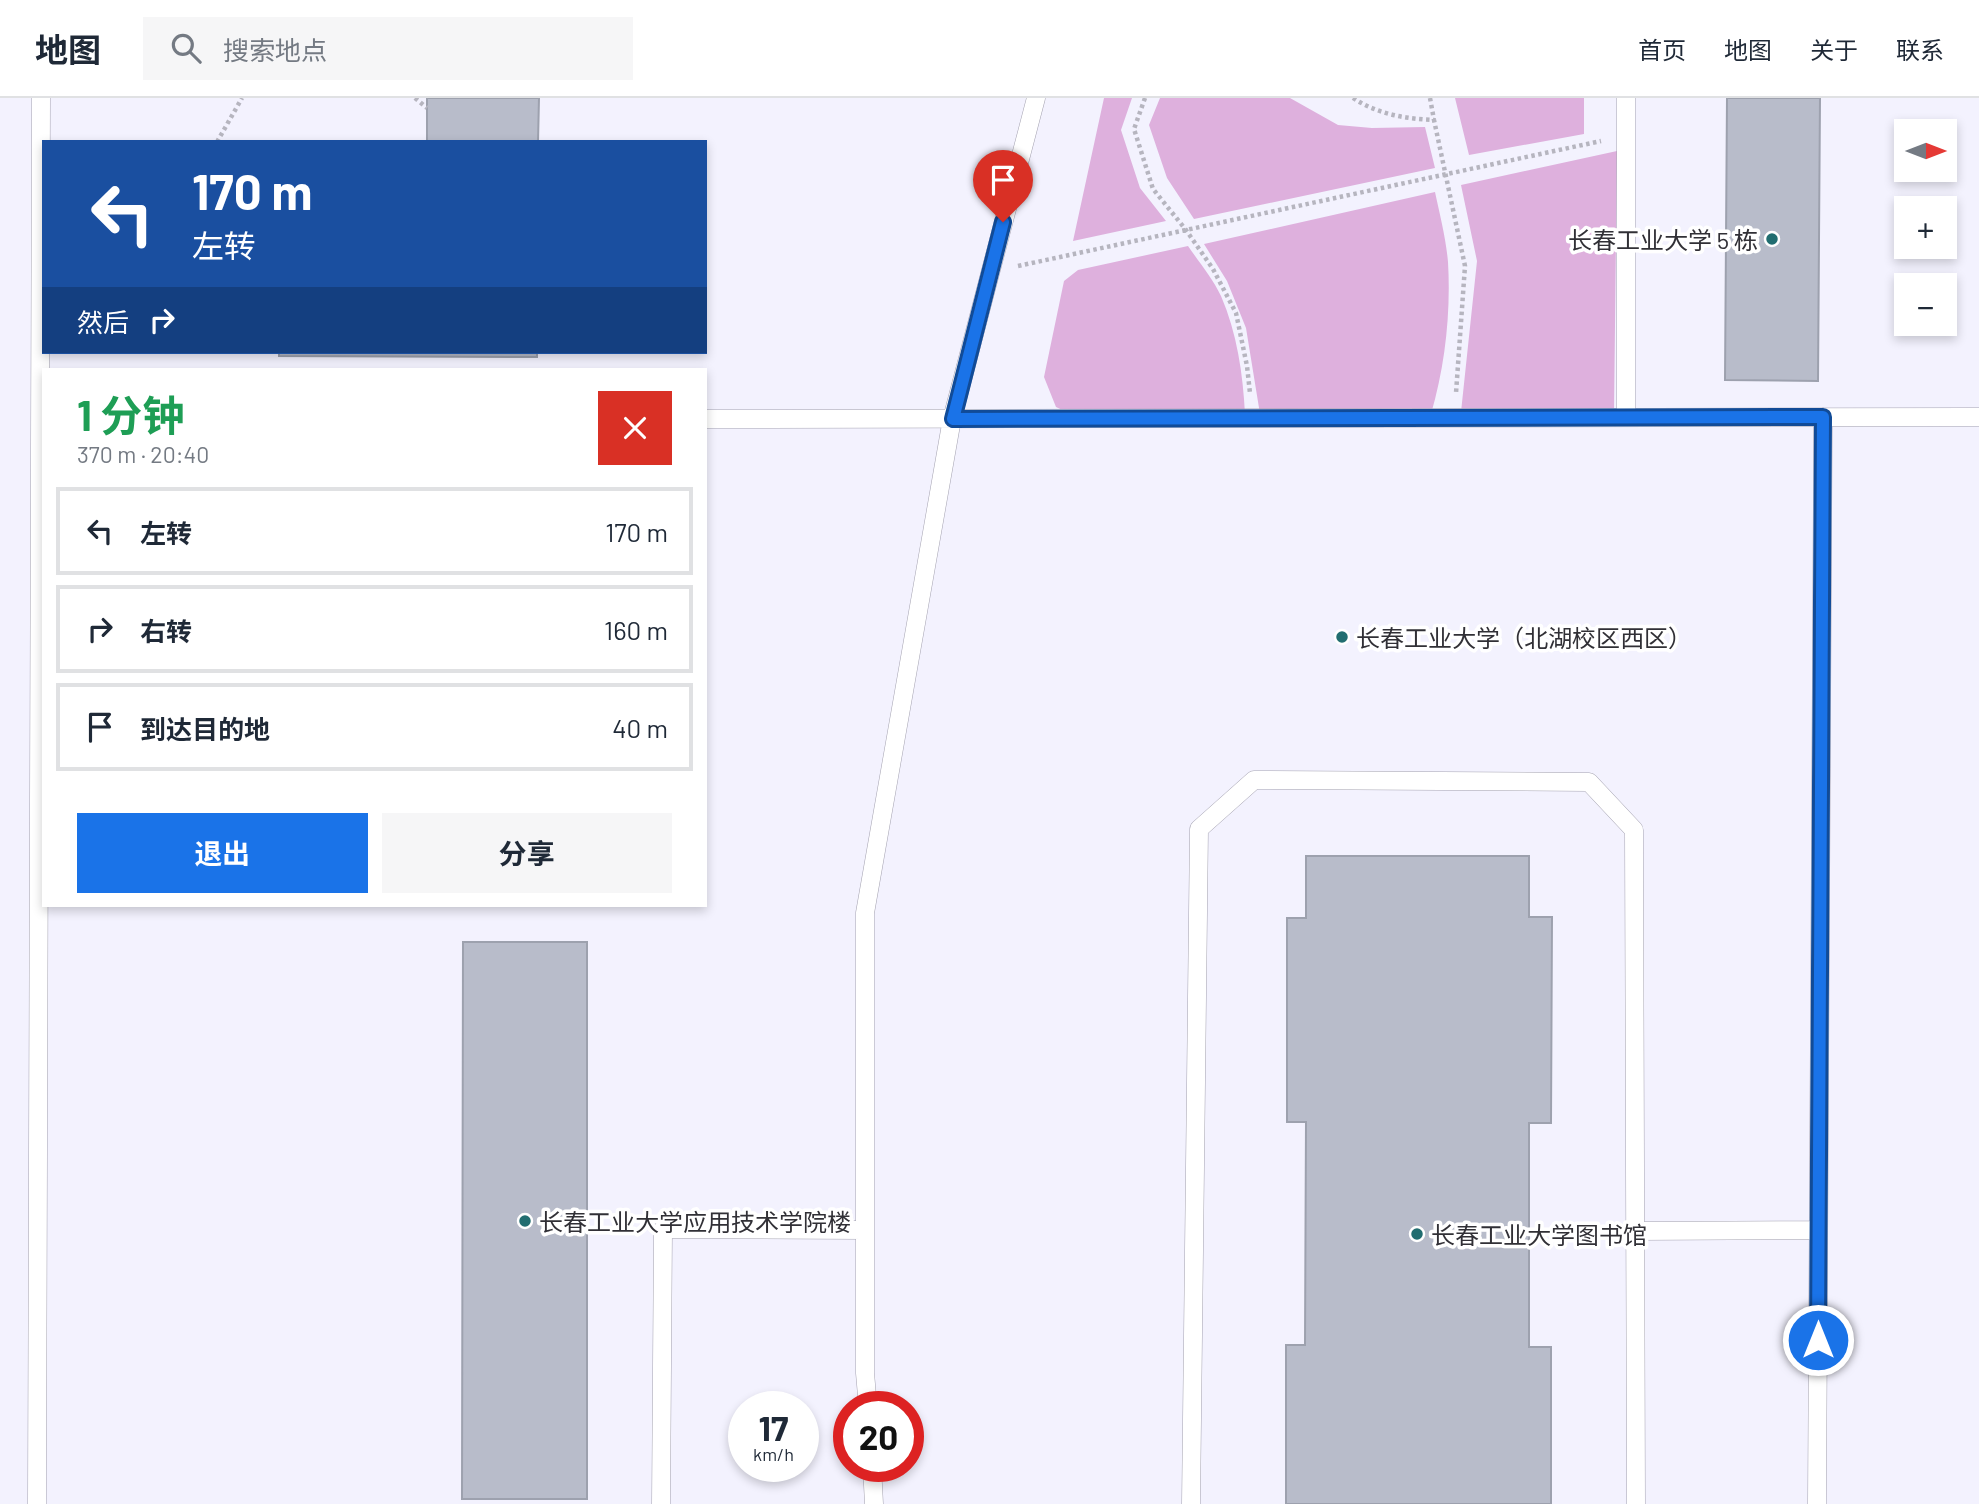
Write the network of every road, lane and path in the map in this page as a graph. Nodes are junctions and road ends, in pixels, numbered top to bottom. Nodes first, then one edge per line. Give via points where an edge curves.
1 (41, 98) edge
2 (242, 98) edge
3 (415, 98) edge
4 (1036, 98) edge
5 (1145, 98) edge
6 (1353, 98) edge
7 (1430, 98) edge
8 (1626, 98) edge
9 (427, 108) dead end
10 (1434, 120) junction
11 (1626, 136) junction
12 (218, 140) edge
13 (1446, 174) junction
14 (1186, 230) junction
15 (990, 272) junction
16 (1626, 417) junction
17 (1823, 417) junction
18 (1979, 417) edge
19 (1253, 418) junction
20 (1454, 418) junction
21 (707, 419) edge
22 (953, 419) junction
23 (42, 420) edge
24 (865, 1230) junction
25 (1818, 1230) junction
26 (1635, 1231) junction
27 (866, 1391) edge
28 (873, 1482) edge
29 (37, 1504) edge
30 (662, 1504) edge
31 (874, 1504) edge
32 (1191, 1504) edge
33 (1636, 1504) edge
34 (1817, 1504) edge

1 - 23 lane
2 - 12 path
3 - 9 path
4 - 15 lane
5 - 14 path via 1134,129 1153,189
6 - 10 path via 1367,107 1410,119
7 - 10 path
8 - 11 lane
10 - 13 path
11 - 13 path
11 - 16 lane
13 - 14 path
13 - 20 path via 1465,266
14 - 15 path
14 - 19 path via 1236,313
15 - 22 lane
16 - 17 lane
16 - 20 lane
17 - 18 lane
17 - 25 lane
19 - 20 lane
19 - 22 lane
21 - 22 lane
22 - 24 lane via 865,913
23 - 29 lane
24 - 27 lane
24 - 30 lane via 663,1229
25 - 26 lane
25 - 34 lane
26 - 32 lane via 1634,830 1589,782 1254,780 1199,829
26 - 33 lane
28 - 31 lane

